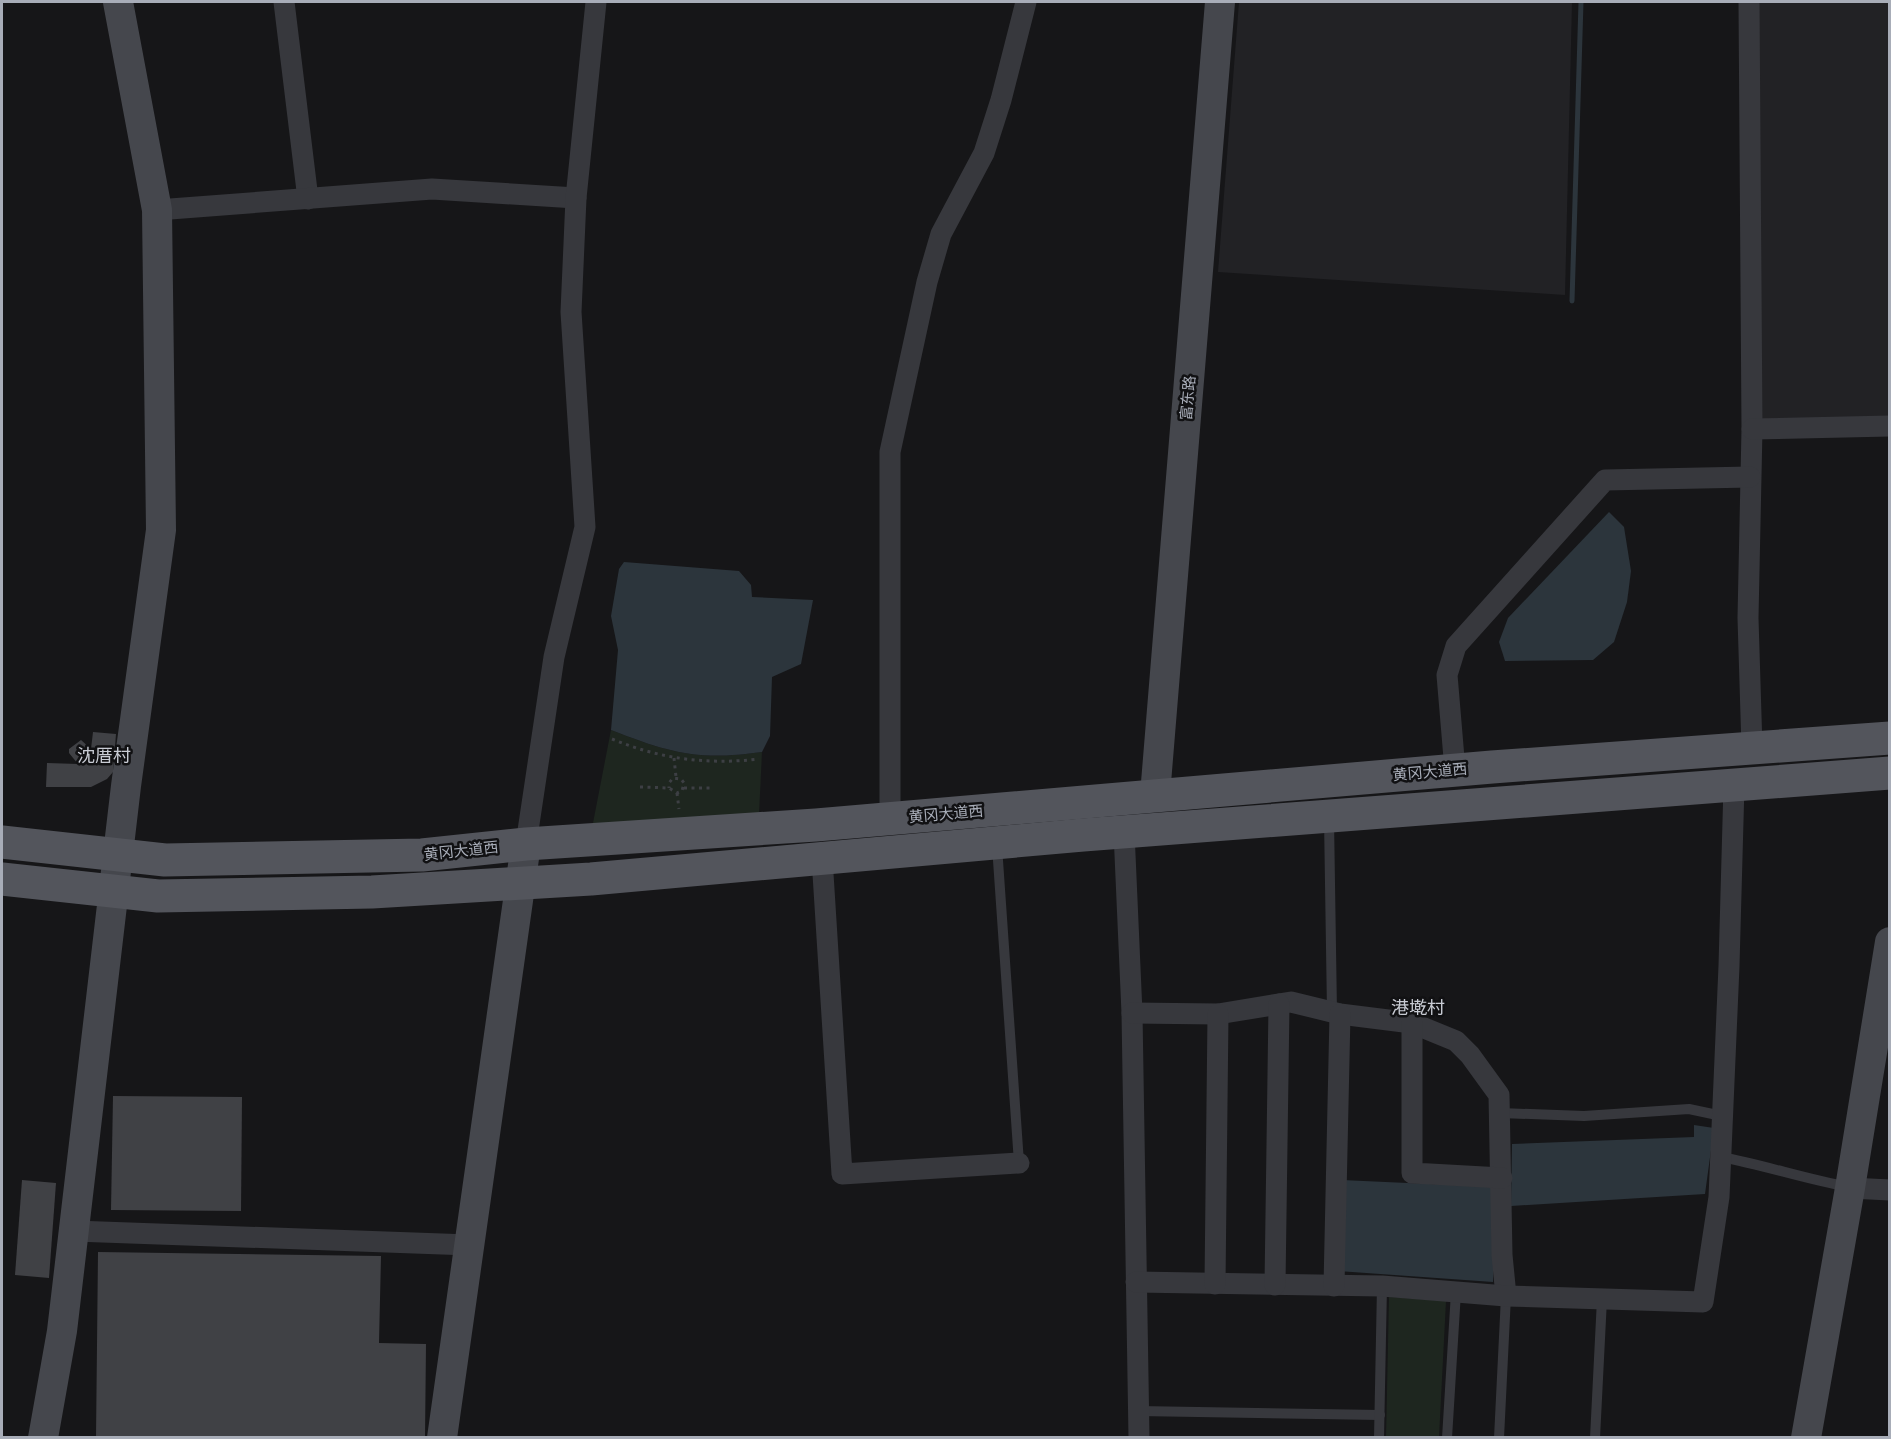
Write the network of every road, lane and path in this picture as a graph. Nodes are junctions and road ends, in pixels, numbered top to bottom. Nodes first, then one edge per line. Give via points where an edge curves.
1 (118, 2) edge
2 (284, 2) edge
3 (597, 2) edge
4 (1026, 2) edge
5 (1220, 2) edge
6 (1749, 2) edge
7 (308, 198) junction
8 (576, 198) junction
9 (157, 210) junction
10 (1890, 426) edge
11 (1752, 429) junction
12 (1750, 477) junction
13 (1890, 738) edge
14 (612, 739) dead end
15 (1752, 748) junction
16 (674, 758) junction
17 (759, 759) dead end
18 (1455, 770) junction
19 (1890, 773) edge
20 (676, 777) junction
21 (1734, 785) junction
22 (640, 788) dead end
23 (669, 788) junction
24 (684, 788) junction
25 (713, 788) dead end
26 (1155, 795) junction
27 (1329, 816) junction
28 (890, 819) junction
29 (1124, 832) junction
30 (2, 842) edge
31 (996, 843) junction
32 (526, 844) junction
33 (120, 855) junction
34 (822, 858) junction
35 (2, 879) edge
36 (520, 883) junction
37 (115, 891) junction
38 (1890, 942) edge
39 (1279, 1004) junction
40 (1132, 1013) junction
41 (1336, 1013) junction
42 (1218, 1014) junction
43 (1412, 1023) junction
44 (1500, 1113) junction
45 (1722, 1116) junction
46 (1721, 1157) junction
47 (1019, 1163) joint
48 (1502, 1178) junction
49 (1850, 1188) junction
50 (1890, 1190) edge
51 (74, 1231) junction
52 (470, 1245) junction
53 (1136, 1282) junction
54 (1215, 1284) junction
55 (1275, 1285) junction
56 (1334, 1286) junction
57 (1382, 1286) junction
58 (1456, 1292) junction
59 (1506, 1296) junction
60 (1602, 1299) junction
61 (1138, 1411) junction
62 (1380, 1415) junction
63 (43, 1437) edge
64 (442, 1437) edge
65 (1138, 1437) edge
66 (1379, 1437) edge
67 (1447, 1437) edge
68 (1499, 1437) edge
69 (1595, 1437) edge
70 (1806, 1437) edge

1 - 9 street
2 - 7 street
3 - 8 street
4 - 28 street via 984,153 941,234 929,272 890,452
5 - 26 street, 富东路
6 - 11 street
7 - 8 street via 432,189
7 - 9 street
8 - 32 street via 571,312 585,527 554,657
9 - 33 street via 161,530
10 - 11 street
11 - 12 street
12 - 15 street via 1748,618
12 - 18 street via 1605,480 1456,646 1447,675
13 - 15 main road, 黄冈大道西
14 - 16 path
15 - 18 main road, 黄冈大道西
16 - 17 path via 730,762
16 - 20 path
18 - 26 main road, 黄冈大道西
19 - 21 main road
20 - 23 path
20 - 24 path via 683,781
21 - 27 main road
21 - 45 street
22 - 23 path
23 - 24 path via 677,793
24 - 25 path
26 - 28 main road, 黄冈大道西
27 - 29 main road
27 - 41 lane
28 - 32 main road, 黄冈大道西
29 - 31 main road
29 - 40 street
30 - 33 main road, 黄冈大道西
31 - 34 main road
31 - 47 lane
32 - 33 main road, 黄冈大道西 via 422,855 317,859 165,860
32 - 36 street
33 - 37 street
34 - 36 main road
34 - 47 street via 842,1174
35 - 37 main road
36 - 37 main road via 372,892 158,896
36 - 52 street
37 - 51 street
38 - 49 street
39 - 41 street via 1291,1002
39 - 42 street
39 - 55 street
40 - 42 street
40 - 53 street
41 - 43 street
41 - 56 street
42 - 54 street
43 - 44 street via 1456,1041 1470,1055 1499,1095
43 - 48 street via 1412,1173
44 - 45 lane via 1584,1116 1689,1110
44 - 48 street
45 - 46 street
46 - 49 lane
46 - 60 street via 1703,1302
48 - 59 street
49 - 50 street
49 - 70 street
51 - 52 street
51 - 63 street via 62,1331
52 - 64 street
53 - 54 street
53 - 61 street
54 - 55 street
55 - 56 street
56 - 57 street
57 - 58 street
57 - 62 lane
58 - 59 street
58 - 67 lane
59 - 60 street
59 - 68 lane
60 - 69 lane
61 - 62 lane
61 - 65 street
62 - 66 lane

